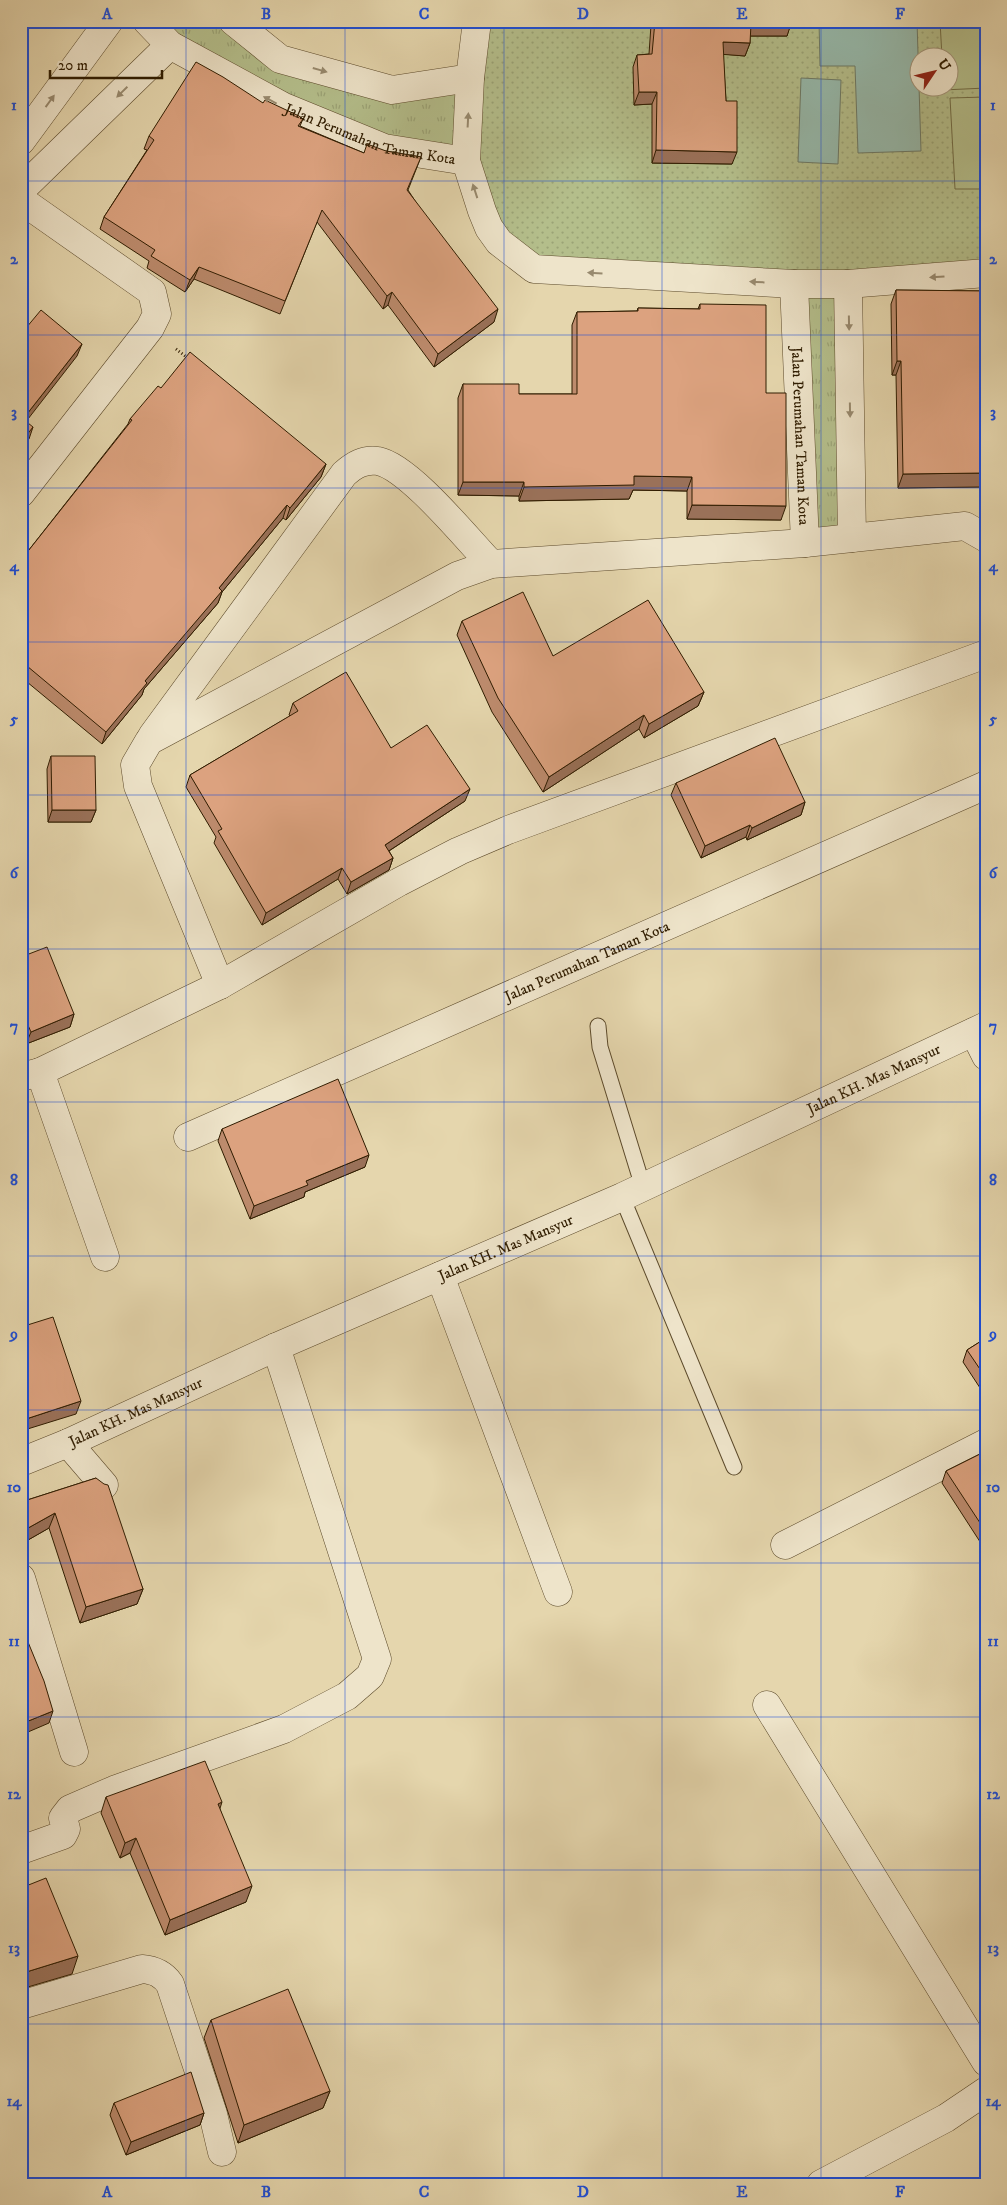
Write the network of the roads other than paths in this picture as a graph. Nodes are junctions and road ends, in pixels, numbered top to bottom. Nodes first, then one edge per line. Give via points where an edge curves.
1 (109, 21) edge
2 (147, 21) edge
3 (233, 21) edge
4 (478, 21) edge
5 (170, 45) junction
6 (470, 78) junction
7 (21, 141) edge
8 (466, 161) junction
9 (21, 190) edge
10 (21, 200) edge
11 (986, 273) edge
12 (794, 284) junction
13 (848, 284) junction
14 (21, 493) edge
15 (852, 538) junction
16 (986, 538) edge
17 (805, 543) junction
18 (490, 564) junction
19 (986, 654) edge
20 (149, 741) junction
21 (986, 785) edge
22 (220, 985) junction
23 (598, 1026) dead end
24 (980, 1029) edge
25 (986, 1056) edge
26 (30, 1074) edge
27 (188, 1137) dead end
28 (632, 1192) junction
29 (105, 1257) dead end
30 (440, 1276) junction
31 (276, 1347) junction
32 (68, 1443) junction
33 (986, 1443) edge
34 (21, 1462) edge
35 (734, 1467) dead end
36 (104, 1485) edge
37 (785, 1545) dead end
38 (21, 1578) edge
39 (558, 1592) dead end
40 (767, 1705) dead end
41 (74, 1752) dead end
42 (21, 1850) edge
43 (21, 2005) edge
44 (986, 2062) edge
45 (986, 2091) edge
46 (222, 2152) dead end
47 (821, 2184) edge

7 -> 1 street
2 - 5 street, Jalan Perumahan Taman Kota
3 -> 6 street via 280,59 392,90
4 - 6 street
8 -> 5 street, Jalan Perumahan Taman Kota via 384,148 284,107
5 -> 9 street
8 -> 6 street
12 -> 8 street, Jalan Perumahan Taman Kota via 534,269 499,242 489,228
10 - 14 street via 152,292 157,314 150,328
11 -> 13 street, Jalan Perumahan Taman Kota
12 - 13 street, Jalan Perumahan Taman Kota
12 - 17 street, Jalan Perumahan Taman Kota
13 -> 15 street
15 - 16 street, Jalan Perumahan Taman Kota via 966,526
15 - 17 street, Jalan Perumahan Taman Kota
17 - 18 street
18 - 20 street via 457,576
18 - 20 street via 416,485 388,464 365,461 353,466
19 - 22 street via 508,830 459,851
20 - 22 street via 135,765 138,786
21 - 27 street, Jalan Perumahan Taman Kota
22 - 26 street
23 - 28 lane
24 - 25 street
24 - 28 street, Jalan KH. Mas Mansyur
26 - 29 street
28 - 30 street, Jalan KH. Mas Mansyur
28 - 35 lane
30 - 31 street, Jalan KH. Mas Mansyur
30 - 39 street
31 - 32 street, Jalan KH. Mas Mansyur
31 - 42 street via 377,1660 370,1676 347,1696 284,1729 70,1809 63,1818 66,1829 63,1835
32 - 34 street, Jalan KH. Mas Mansyur
32 - 36 street
33 - 37 street
38 - 41 street
40 - 44 street
43 - 46 street via 142,1969 152,1970 166,1978 213,2114
45 - 47 street via 946,2118

